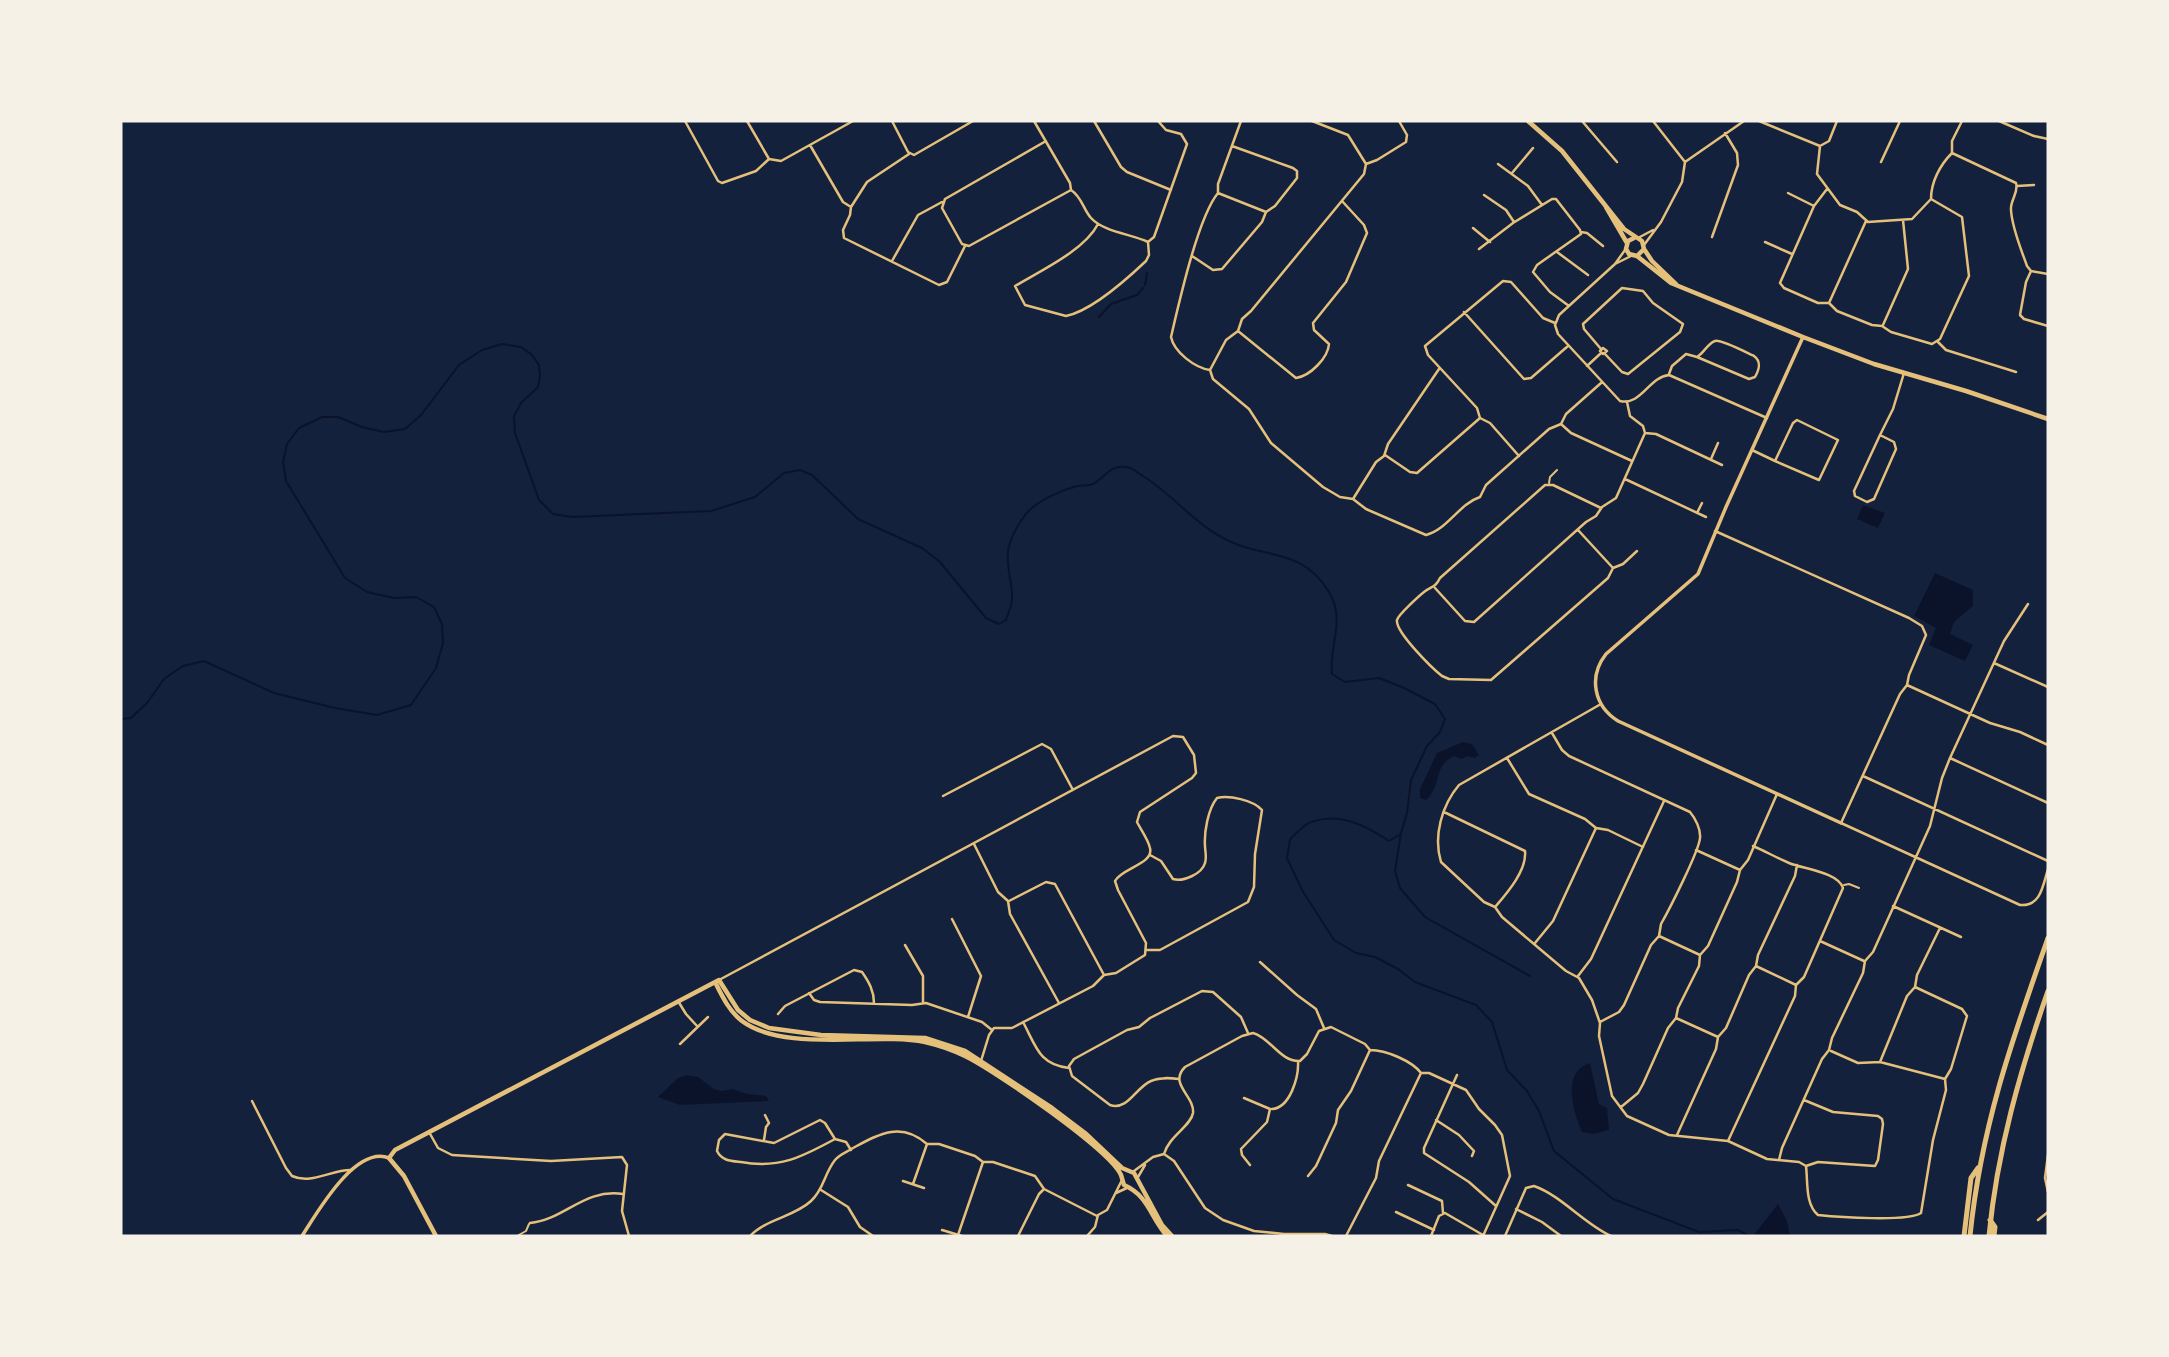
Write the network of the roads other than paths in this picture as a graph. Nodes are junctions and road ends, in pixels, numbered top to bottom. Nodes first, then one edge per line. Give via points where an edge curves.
1 (685, 121) edge
2 (747, 121) edge
3 (853, 121) edge
4 (892, 121) edge
5 (973, 121) edge
6 (1034, 121) edge
7 (1094, 121) edge
8 (1158, 121) edge
9 (1241, 121) edge
10 (1312, 121) edge
11 (1399, 121) edge
12 (1528, 121) edge
13 (1582, 121) edge
14 (1653, 121) edge
15 (1744, 121) edge
16 (1759, 121) edge
17 (1837, 121) edge
18 (1900, 121) edge
19 (1962, 121) edge
20 (1999, 121) edge
21 (1725, 133) junction
22 (2048, 139) edge
23 (1046, 141) junction
24 (810, 145) junction
25 (1232, 146) junction
26 (1820, 146) junction
27 (1533, 148) dead end
28 (1952, 152) junction
29 (911, 153) junction
30 (769, 159) junction
31 (1617, 162) dead end
32 (1685, 162) junction
33 (1881, 162) dead end
34 (1366, 164) junction
35 (1498, 164) dead end
36 (1512, 173) junction
37 (2034, 185) dead end
38 (2017, 186) junction
39 (1827, 189) junction
40 (1072, 190) junction
41 (1171, 190) junction
42 (1218, 193) junction
43 (1787, 193) dead end
44 (1485, 195) dead end
45 (1931, 199) junction
46 (943, 201) junction
47 (1342, 201) junction
48 (1542, 205) junction
49 (1606, 206) junction
50 (1814, 206) junction
51 (851, 207) junction
52 (1266, 212) junction
53 (1903, 220) junction
54 (1866, 221) junction
55 (1514, 222) junction
56 (1098, 224) junction
57 (1472, 228) dead end
58 (1655, 229) junction
59 (1581, 232) junction
60 (1712, 237) dead end
61 (1636, 238) junction
62 (1148, 242) junction
63 (1490, 242) junction
64 (1765, 242) dead end
65 (965, 246) junction
66 (1603, 246) dead end
67 (1626, 246) junction
68 (1644, 247) junction
69 (1479, 249) dead end
70 (1556, 252) junction
71 (1792, 254) junction
72 (1192, 256) junction
73 (1634, 256) junction
74 (892, 261) junction
75 (1615, 264) junction
76 (2031, 271) junction
77 (2048, 274) edge
78 (1588, 275) dead end
79 (1677, 284) junction
80 (1829, 303) junction
81 (1569, 306) junction
82 (1464, 312) junction
83 (1555, 323) junction
84 (1882, 326) junction
85 (2048, 326) edge
86 (1238, 331) junction
87 (1803, 337) junction
88 (1938, 342) junction
89 (1568, 345) junction
90 (1602, 352) junction
91 (1704, 353) junction
92 (1697, 357) junction
93 (1706, 362) junction
94 (1587, 366) junction
95 (1440, 368) junction
96 (1210, 370) junction
97 (2017, 372) dead end
98 (1903, 373) junction
99 (1669, 375) junction
100 (1601, 383) junction
101 (1628, 402) junction
102 (1480, 418) junction
103 (1767, 418) junction
104 (2048, 419) edge
105 (1561, 424) junction
106 (1645, 433) junction
107 (1880, 435) junction
108 (1718, 443) dead end
109 (1752, 450) junction
110 (1385, 455) junction
111 (1519, 456) junction
112 (1711, 459) junction
113 (1775, 461) junction
114 (1633, 462) junction
115 (1723, 465) dead end
116 (1557, 470) dead end
117 (1625, 479) junction
118 (1549, 484) junction
119 (1353, 499) junction
120 (1702, 503) dead end
121 (1601, 508) junction
122 (1697, 513) junction
123 (1706, 517) dead end
124 (1578, 530) junction
125 (1715, 531) junction
126 (1637, 551) dead end
127 (1613, 568) junction
128 (1435, 587) junction
129 (2028, 604) dead end
130 (1994, 663) junction
131 (1908, 685) junction
132 (2048, 687) edge
133 (1601, 704) junction
134 (1970, 714) junction
135 (1552, 732) junction
136 (2048, 745) edge
137 (1507, 758) junction
138 (1950, 758) junction
139 (1863, 776) junction
140 (1073, 790) junction
141 (1777, 794) junction
142 (943, 796) dead end
143 (1664, 800) junction
144 (2048, 803) edge
145 (1935, 809) junction
146 (1444, 812) junction
147 (1841, 823) junction
148 (1596, 828) junction
149 (974, 844) junction
150 (1753, 846) junction
151 (1643, 847) junction
152 (1696, 850) junction
153 (1150, 855) junction
154 (1915, 857) junction
155 (2048, 861) edge
156 (1797, 865) junction
157 (2048, 869) edge
158 (1740, 870) junction
159 (1843, 885) junction
160 (1859, 888) dead end
161 (1008, 901) junction
162 (1893, 906) junction
163 (1495, 907) junction
164 (952, 919) dead end
165 (1940, 928) junction
166 (1658, 936) junction
167 (1961, 937) dead end
168 (2048, 938) edge
169 (1820, 941) junction
170 (1535, 943) junction
171 (905, 945) dead end
172 (1147, 950) junction
173 (1700, 955) junction
174 (1866, 961) junction
175 (1260, 962) dead end
176 (1756, 966) junction
177 (1104, 975) junction
178 (1578, 976) junction
179 (717, 981) junction
180 (1796, 985) junction
181 (1915, 987) junction
182 (2048, 991) edge
183 (809, 993) junction
184 (678, 1001) junction
185 (923, 1002) junction
186 (874, 1003) junction
187 (1059, 1003) junction
188 (778, 1014) dead end
189 (708, 1017) dead end
190 (968, 1017) junction
191 (1676, 1018) junction
192 (1023, 1022) junction
193 (1600, 1022) junction
194 (696, 1026) junction
195 (1324, 1028) junction
196 (992, 1030) junction
197 (1248, 1033) junction
198 (1718, 1037) junction
199 (680, 1044) dead end
200 (1370, 1050) junction
201 (1829, 1050) junction
202 (1297, 1061) junction
203 (1880, 1062) junction
204 (980, 1063) junction
205 (1069, 1068) junction
206 (1421, 1073) junction
207 (1457, 1075) dead end
208 (1179, 1079) junction
209 (1945, 1079) junction
210 (1453, 1084) junction
211 (1244, 1098) dead end
212 (1804, 1100) junction
213 (252, 1101) dead end
214 (1621, 1107) junction
215 (1270, 1109) junction
216 (765, 1115) dead end
217 (1436, 1120) junction
218 (429, 1132) junction
219 (1677, 1137) junction
220 (835, 1139) junction
221 (764, 1140) junction
222 (1728, 1140) junction
223 (927, 1144) junction
224 (851, 1150) junction
225 (1164, 1154) junction
226 (2048, 1155) edge
227 (1472, 1156) dead end
228 (389, 1158) junction
229 (1779, 1160) junction
230 (983, 1162) junction
231 (1145, 1165) junction
232 (1250, 1165) dead end
233 (1979, 1165) junction
234 (1806, 1166) junction
235 (352, 1170) junction
236 (1130, 1172) junction
237 (1308, 1176) dead end
238 (1122, 1179) junction
239 (1138, 1180) junction
240 (903, 1181) dead end
241 (914, 1184) junction
242 (1408, 1185) dead end
243 (1130, 1187) junction
244 (924, 1188) dead end
245 (1044, 1189) junction
246 (821, 1190) junction
247 (2048, 1192) edge
248 (623, 1194) junction
249 (1116, 1194) junction
250 (1496, 1206) junction
251 (1516, 1209) junction
252 (1396, 1212) dead end
253 (2048, 1212) edge
254 (1443, 1213) junction
255 (1097, 1216) junction
256 (1990, 1220) junction
257 (2038, 1220) dead end
258 (530, 1223) joint
259 (942, 1230) dead end
260 (1434, 1230) junction
261 (302, 1236) edge
262 (436, 1236) edge
263 (517, 1236) edge
264 (627, 1236) edge
265 (750, 1236) edge
266 (873, 1236) edge
267 (960, 1236) edge
268 (1018, 1236) edge
269 (1087, 1236) edge
270 (1170, 1236) edge
271 (1332, 1236) edge
272 (1346, 1236) edge
273 (1431, 1236) edge
274 (1483, 1236) edge
275 (1506, 1236) edge
276 (1561, 1236) edge
277 (1611, 1236) edge
278 (1964, 1236) edge
279 (1970, 1236) edge
280 (1989, 1236) edge
281 (1994, 1236) edge

1 - 30 street via 722,183 756,172
2 - 30 street
3 - 24 street
4 - 29 street
5 - 29 street
6 - 23 street
7 - 41 street via 1121,167
8 - 41 street via 1166,130 1181,134 1187,144
9 - 25 street
10 - 34 street via 1346,133
11 - 34 street via 1407,140
12 - 49 main road via 1562,150
13 - 31 street
14 - 32 street
15 - 21 street
16 - 26 street
17 - 26 street via 1829,141
18 - 33 street
19 - 28 street
20 - 22 street
21 - 32 street
21 - 60 street via 1737,153 1738,165
23 - 40 street
23 - 46 street
24 - 30 street via 781,161
24 - 51 street via 843,202
25 - 42 street
25 - 52 street via 1297,171 1296,181
26 - 39 street via 1816,171
27 - 36 street
28 - 38 street
28 - 45 street via 1931,187
29 - 51 street via 867,182
32 - 58 street via 1682,182
34 - 47 street
35 - 36 street
36 - 48 street via 1531,188
37 - 38 street
38 - 76 street via 2011,213
39 - 50 street
39 - 54 street via 1840,205
40 - 56 street
40 - 65 street
41 - 62 street
42 - 52 street
42 - 72 street
43 - 50 street
44 - 55 street
45 - 53 street via 1917,216
45 - 88 street via 1962,217 1969,276
46 - 65 street via 942,208
46 - 74 street via 923,210 912,222
47 - 86 street via 1242,319
47 - 86 street via 1367,233 1346,282 1313,323 1329,344 1325,355 1308,374 1296,378
48 - 55 street
48 - 59 street via 1556,199
49 - 61 main road
49 - 67 main road
50 - 71 street
51 - 74 street via 842,230 844,238
52 - 72 street via 1221,270
53 - 54 street
53 - 84 street via 1908,269
54 - 80 street
55 - 63 street
56 - 62 street
56 - 62 street via 1080,245 1016,286 1025,305 1072,315 1146,261
57 - 63 street
58 - 61 street
58 - 68 street
59 - 66 street
59 - 70 street
61 - 67 main road
61 - 68 main road
63 - 69 street
64 - 71 street
65 - 74 street via 944,285
67 - 73 main road
67 - 75 street
68 - 73 main road
68 - 79 main road
70 - 78 street
70 - 81 street via 1533,272
71 - 80 street via 1780,283 1818,303
72 - 96 street via 1171,339 1199,367
73 - 75 street
73 - 79 main road
75 - 81 street
76 - 77 street
76 - 85 street via 2020,315
79 - 87 main road
80 - 84 street via 1837,311
81 - 83 street
82 - 83 street via 1506,280 1544,319
82 - 89 street via 1524,379
82 - 95 street via 1425,346
83 - 89 street via 1556,332
84 - 88 street via 1926,343
86 - 96 street via 1226,340
87 - 98 main road
87 - 103 street
88 - 97 street via 1947,350
89 - 94 street
90 - 90 street via 1628,374 1681,331 1683,324 1641,290 1622,288 1583,325
90 - 94 street
91 - 92 street
91 - 93 street
91 - 93 street via 1718,341 1754,355 1760,367 1751,379
92 - 93 street
92 - 99 street via 1684,355
94 - 100 street
95 - 102 street via 1477,408
95 - 110 street
96 - 119 street via 1213,379 1248,409 1271,443 1327,490
98 - 104 main road
98 - 107 street
99 - 101 street
99 - 103 street
100 - 101 street via 1615,398
100 - 105 street
101 - 106 street via 1630,416
102 - 110 street via 1419,472 1410,472
102 - 111 street via 1490,422
103 - 109 street
105 - 111 street
105 - 114 street via 1568,432
106 - 112 street
106 - 114 street
107 - 107 street via 1897,448 1874,499 1867,502 1854,492
108 - 112 street
109 - 113 street
109 - 125 street
110 - 119 street
111 - 119 street via 1486,485 1480,497 1430,535 1366,509
112 - 115 street
113 - 113 street via 1796,420 1838,440 1819,480
114 - 117 street
116 - 118 lane
117 - 121 street via 1615,499
117 - 122 street
118 - 121 street
118 - 128 street
120 - 122 street
121 - 124 street
122 - 123 street
124 - 127 street
124 - 128 street via 1473,622 1465,621
125 - 131 street via 1922,626 1926,636
125 - 133 street via 1695,578 1603,659 1595,681
126 - 127 street
127 - 128 street via 1608,578 1488,681 1442,676 1401,632 1398,617
129 - 130 street
130 - 132 street
130 - 134 street
131 - 134 street
131 - 139 street
133 - 135 street
133 - 141 street via 1623,724
134 - 136 street
134 - 138 street
135 - 137 street
135 - 143 street via 1569,756
137 - 146 street via 1463,782
137 - 148 street via 1530,794
138 - 144 street
138 - 145 street
139 - 145 street
139 - 147 street
140 - 142 street via 1051,749 1042,744
140 - 149 street
140 - 153 street via 1173,736 1181,736 1193,752 1196,770 1192,778 1138,815
141 - 147 street
141 - 150 street
143 - 151 street
143 - 152 street via 1694,817 1700,835
145 - 154 street
145 - 155 street
146 - 163 street via 1438,850 1441,862
146 - 163 street via 1525,851 1512,886
147 - 154 street
148 - 151 street
148 - 170 street via 1553,921
149 - 161 street via 998,892
149 - 179 street
150 - 156 street
150 - 158 street
151 - 178 street via 1591,959
152 - 158 street
152 - 166 street
153 - 172 street via 1115,881
153 - 172 street via 1161,860 1173,879 1184,879 1204,866 1206,832 1217,798 1255,803 1262,810 1254,887 1248,902 1160,950
154 - 157 street via 2018,904 2031,905 2038,898
154 - 162 street
156 - 159 street
156 - 176 street
158 - 173 street
159 - 160 lane
159 - 169 street
161 - 177 street via 1046,882 1055,884
161 - 187 street via 1010,914
162 - 165 street
162 - 174 street
163 - 170 street
164 - 190 street via 981,976
165 - 167 street
165 - 181 street
166 - 173 street
166 - 193 street via 1623,1007
168 - 233 highway via 2004,1063
169 - 174 street
169 - 180 street
170 - 178 street
171 - 185 street via 923,978
172 - 177 street via 1119,971
173 - 191 street
174 - 201 street
175 - 195 street via 1316,1009
176 - 180 street
176 - 198 street
177 - 187 street via 1093,986
178 - 193 street
179 - 184 main road
179 - 204 main road via 738,1010 769,1028 806,1034 925,1038 962,1050
180 - 222 street via 1794,999
181 - 203 street
181 - 209 street via 1966,1013
182 - 256 highway via 2010,1109
183 - 186 street via 817,1001
183 - 186 street via 857,970 870,985
183 - 188 street
184 - 194 street
184 - 218 main road
185 - 186 street
185 - 190 street
187 - 192 street
189 - 194 street
190 - 196 street
191 - 198 street
191 - 214 street via 1642,1088
192 - 196 street
192 - 205 street via 1045,1061
193 - 214 street via 1612,1096
194 - 199 street
195 - 200 street via 1334,1028
195 - 202 street via 1306,1056
196 - 204 street
197 - 202 street via 1259,1035 1288,1060
197 - 205 street via 1241,1017 1213,992 1202,991 1074,1059
197 - 208 street via 1187,1066
198 - 219 street
200 - 206 street via 1382,1051
200 - 237 street via 1338,1110 1317,1166
201 - 203 street via 1858,1063
201 - 212 street
202 - 215 street via 1297,1077 1285,1103
203 - 209 street
204 - 236 main road via 1071,1123
204 - 238 main road via 1070,1128
205 - 208 street via 1072,1076 1115,1107 1124,1105 1149,1082
206 - 210 street
206 - 272 street
207 - 210 street
208 - 225 street via 1192,1114 1168,1142
209 - 234 street via 1919,1215 1816,1214
210 - 217 street
210 - 250 street via 1470,1093 1502,1135 1510,1176
211 - 215 street
212 - 229 street
212 - 234 street via 1833,1112 1878,1116 1883,1124 1875,1166 1818,1162
213 - 235 street via 294,1178
214 - 219 street via 1631,1119
215 - 232 street via 1265,1126 1241,1149
216 - 221 street via 769,1123
217 - 227 street via 1470,1144
217 - 250 street via 1425,1155 1469,1182
218 - 228 main road via 398,1147
218 - 248 street via 438,1148 452,1155 551,1161 620,1156 627,1165
219 - 222 street
220 - 221 street via 820,1120 778,1142
220 - 221 street via 799,1159 766,1166 724,1159 717,1152 725,1134
220 - 224 street via 846,1142
222 - 229 street
223 - 224 street via 919,1137 893,1131
223 - 230 street via 939,1144
223 - 241 street
224 - 246 street via 833,1162
225 - 231 street
225 - 271 street via 1174,1161 1205,1208 1223,1220 1254,1231
226 - 247 street
228 - 235 street via 377,1157
228 - 262 main road via 404,1176
229 - 234 street
230 - 245 street via 1035,1177
230 - 267 street
231 - 236 street
231 - 239 street
233 - 278 highway via 1971,1178
233 - 279 highway
235 - 261 street
236 - 238 main road
236 - 239 main road
238 - 243 main road
238 - 249 street
239 - 243 main road
239 - 270 main road
240 - 241 street
241 - 244 street
242 - 254 street via 1442,1201
243 - 249 street
243 - 270 main road
245 - 255 street
245 - 268 street
246 - 265 street via 809,1202
246 - 266 street via 848,1207 860,1227
248 - 258 street via 589,1197
248 - 264 street
249 - 255 street via 1107,1210
250 - 274 street
251 - 275 street
251 - 276 street
251 - 277 street via 1526,1188 1534,1186
252 - 260 street
253 - 257 street
254 - 260 street
254 - 274 street
255 - 269 street via 1096,1227
256 - 280 highway
256 - 281 highway
258 - 263 lane
259 - 267 street
260 - 273 street

